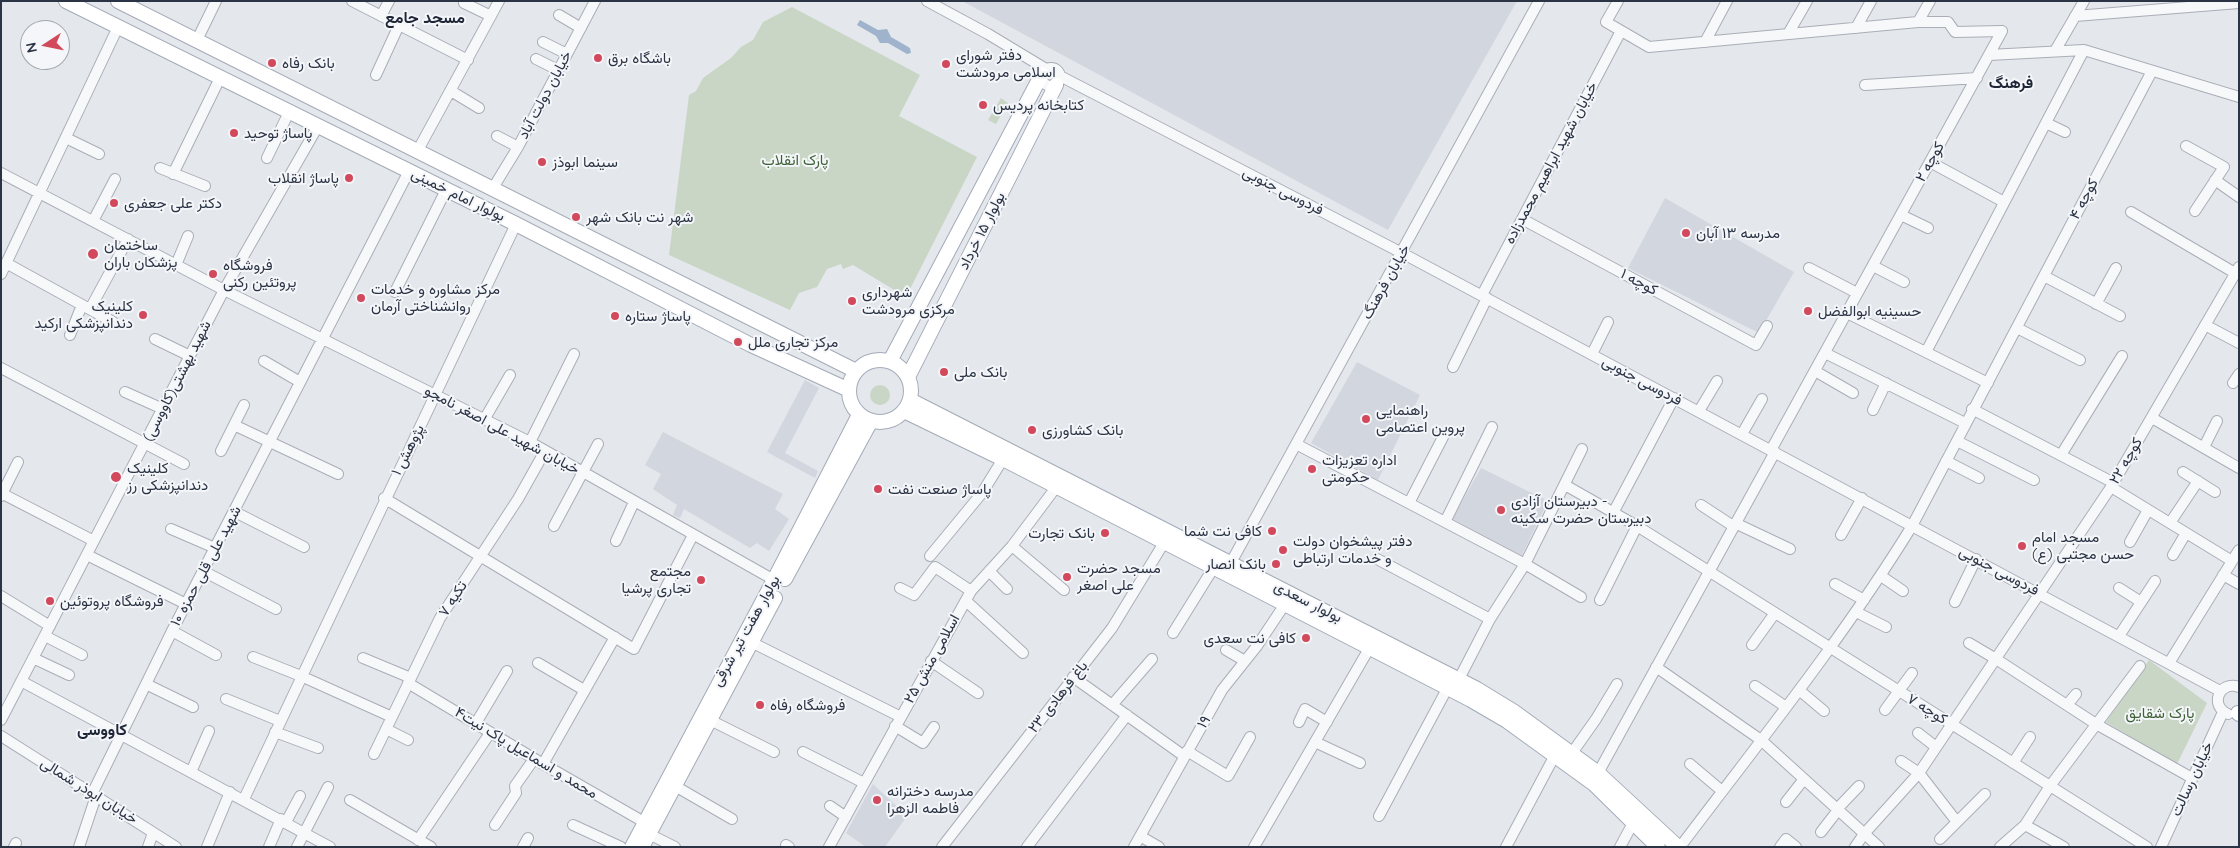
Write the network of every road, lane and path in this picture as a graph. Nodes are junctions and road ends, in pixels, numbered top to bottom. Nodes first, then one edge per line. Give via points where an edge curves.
1 (66, 1) edge
2 (118, 1) edge
3 (216, 1) edge
4 (352, 1) edge
5 (389, 1) edge
6 (499, 1) edge
7 (595, 1) edge
8 (926, 1) edge
9 (1539, 1) edge
10 (1618, 1) edge
11 (1727, 1) edge
12 (1807, 1) edge
13 (1871, 1) edge
14 (1930, 1) edge
15 (2084, 1) edge
16 (464, 3) dead end
17 (2239, 3) edge
18 (559, 15) dead end
19 (381, 16) junction
20 (491, 16) junction
21 (2076, 16) junction
22 (1918, 22) junction
23 (399, 25) junction
24 (118, 27) junction
25 (581, 28) junction
26 (1856, 28) junction
27 (1621, 31) junction
28 (1788, 34) junction
29 (197, 40) junction
30 (543, 42) dead end
31 (1705, 42) junction
32 (2084, 50) junction
33 (2055, 51) junction
34 (567, 54) junction
35 (1989, 55) junction
36 (536, 59) dead end
37 (468, 60) junction
38 (558, 70) junction
39 (2152, 71) junction
40 (1044, 72) junction
41 (376, 75) dead end
42 (220, 78) junction
43 (1977, 78) junction
44 (1058, 80) junction
45 (1865, 85) dead end
46 (452, 92) junction
47 (2239, 97) edge
48 (480, 108) dead end
49 (289, 112) junction
50 (2046, 123) junction
51 (318, 126) junction
52 (2064, 132) dead end
53 (497, 136) dead end
54 (66, 138) junction
55 (2186, 146) dead end
56 (518, 147) junction
57 (418, 150) junction
58 (99, 154) dead end
59 (267, 158) dead end
60 (1930, 162) junction
61 (160, 168) dead end
62 (409, 171) junction
63 (1, 173) edge
64 (173, 174) junction
65 (115, 179) dead end
66 (2215, 180) junction
67 (205, 186) dead end
68 (493, 188) junction
69 (446, 190) junction
70 (40, 194) junction
71 (2239, 197) edge
72 (2004, 202) junction
73 (2195, 211) dead end
74 (2130, 212) dead end
75 (1901, 214) junction
76 (1522, 219) junction
77 (93, 221) junction
78 (516, 224) junction
79 (1928, 228) dead end
80 (188, 236) dead end
81 (128, 239) junction
82 (1402, 252) junction
83 (6, 263) junction
84 (176, 265) junction
85 (1873, 266) junction
86 (1809, 268) dead end
87 (2116, 268) dead end
88 (2237, 270) edge
89 (1, 274) edge
90 (2044, 276) junction
91 (1904, 282) dead end
92 (224, 290) junction
93 (395, 292) dead end
94 (1857, 294) junction
95 (1484, 296) junction
96 (2096, 304) junction
97 (86, 307) junction
98 (1847, 313) junction
99 (2120, 316) dead end
100 (113, 322) dead end
101 (1608, 322) dead end
102 (2205, 325) junction
103 (1767, 326) dead end
104 (2017, 328) junction
105 (70, 335) dead end
106 (155, 339) dead end
107 (322, 339) junction
108 (2239, 343) edge
109 (1926, 352) junction
110 (1825, 353) junction
111 (574, 354) dead end
112 (1592, 354) junction
113 (190, 356) junction
114 (2122, 356) dead end
115 (2080, 360) dead end
116 (264, 361) dead end
117 (890, 362) junction
118 (1453, 366) dead end
119 (1, 368) edge
120 (856, 371) junction
121 (1815, 371) junction
122 (2239, 374) edge
123 (510, 375) dead end
124 (908, 377) junction
125 (300, 382) junction
126 (1717, 382) dead end
127 (1886, 383) junction
128 (1988, 383) junction
129 (2233, 384) dead end
130 (849, 390) junction
131 (124, 392) dead end
132 (1853, 393) dead end
133 (436, 396) junction
134 (1674, 398) junction
135 (1762, 399) dead end
136 (244, 405) dead end
137 (907, 406) junction
138 (1972, 408) junction
139 (163, 409) junction
140 (1873, 410) dead end
141 (1699, 411) junction
142 (865, 418) junction
143 (2152, 418) junction
144 (484, 420) junction
145 (2217, 421) dead end
146 (1965, 423) junction
147 (234, 425) junction
148 (1492, 427) dead end
149 (1742, 434) junction
150 (1443, 437) dead end
151 (270, 441) junction
152 (1957, 441) junction
153 (530, 442) junction
154 (145, 444) junction
155 (598, 444) dead end
156 (1296, 444) junction
157 (2204, 447) junction
158 (1582, 449) dead end
159 (222, 451) dead end
160 (544, 451) junction
161 (1773, 451) junction
162 (2061, 455) junction
163 (1003, 459) junction
164 (1946, 461) junction
165 (18, 462) dead end
166 (184, 464) dead end
167 (2239, 468) edge
168 (582, 472) junction
169 (2182, 472) dead end
170 (338, 474) dead end
171 (1979, 478) dead end
172 (2034, 480) dead end
173 (2198, 481) junction
174 (1565, 485) junction
175 (2111, 485) junction
176 (1057, 486) junction
177 (2215, 492) dead end
178 (2, 494) edge
179 (384, 498) junction
180 (1862, 498) junction
181 (634, 502) junction
182 (1409, 503) junction
183 (1702, 505) dead end
184 (2148, 510) junction
185 (234, 512) junction
186 (1613, 513) junction
187 (1445, 522) junction
188 (2170, 523) junction
189 (1734, 524) junction
190 (554, 526) dead end
191 (1637, 526) junction
192 (1912, 526) junction
193 (171, 529) dead end
194 (2186, 533) junction
195 (693, 535) junction
196 (1841, 536) dead end
197 (94, 540) junction
198 (616, 540) dead end
199 (1165, 541) junction
200 (2130, 542) dead end
201 (1012, 546) junction
202 (304, 547) dead end
203 (215, 548) junction
204 (1790, 549) dead end
205 (2239, 550) edge
206 (87, 555) junction
207 (2173, 555) dead end
208 (481, 556) junction
209 (930, 556) dead end
210 (1377, 559) dead end
211 (1976, 559) junction
212 (2232, 560) junction
213 (1525, 564) junction
214 (1224, 568) junction
215 (203, 571) junction
216 (989, 571) junction
217 (1708, 571) junction
218 (2223, 575) junction
219 (1881, 576) junction
220 (774, 580) junction
221 (2155, 581) dead end
222 (1835, 584) dead end
223 (2239, 584) edge
224 (900, 588) dead end
225 (2119, 588) dead end
226 (1007, 589) dead end
227 (1064, 590) dead end
228 (1902, 591) dead end
229 (2039, 593) junction
230 (1, 596) edge
231 (968, 596) junction
232 (1582, 597) dead end
233 (1600, 600) dead end
234 (1864, 600) junction
235 (1955, 602) dead end
236 (2141, 602) junction
237 (186, 604) junction
238 (1285, 604) junction
239 (276, 610) dead end
240 (1856, 612) junction
241 (1775, 613) junction
242 (1490, 619) junction
243 (50, 626) junction
244 (1886, 627) dead end
245 (172, 630) junction
246 (1173, 633) dead end
247 (45, 636) junction
248 (2119, 636) junction
249 (615, 637) junction
250 (751, 642) junction
251 (1969, 643) dead end
252 (1752, 645) dead end
253 (1370, 647) junction
254 (1830, 648) junction
255 (1226, 650) dead end
256 (1023, 653) dead end
257 (216, 655) dead end
258 (82, 656) dead end
259 (33, 658) junction
260 (253, 658) dead end
261 (363, 658) dead end
262 (1996, 658) junction
263 (1152, 659) dead end
264 (931, 660) junction
265 (1245, 661) junction
266 (2169, 663) junction
267 (538, 664) dead end
268 (2140, 666) dead end
269 (1656, 667) junction
270 (507, 671) dead end
271 (1912, 673) dead end
272 (68, 675) dead end
273 (301, 676) junction
274 (1074, 677) junction
275 (21, 681) junction
276 (410, 681) junction
277 (1454, 683) junction
278 (146, 684) junction
279 (1616, 684) dead end
280 (1755, 686) dead end
281 (2239, 687) edge
282 (584, 690) junction
283 (1799, 690) junction
284 (2220, 691) junction
285 (1900, 692) junction
286 (978, 693) dead end
287 (2076, 694) dead end
288 (226, 699) dead end
289 (1112, 705) junction
290 (2067, 705) junction
291 (193, 707) dead end
292 (1786, 707) junction
293 (1885, 710) dead end
294 (1824, 711) dead end
295 (2224, 712) junction
296 (2238, 713) edge
297 (901, 716) junction
298 (1127, 716) junction
299 (392, 717) junction
300 (1, 720) edge
301 (710, 720) junction
302 (280, 721) junction
303 (1298, 722) dead end
304 (1327, 722) junction
305 (476, 723) junction
306 (1951, 724) junction
307 (2096, 724) junction
308 (895, 726) junction
309 (934, 727) dead end
310 (386, 729) junction
311 (209, 731) dead end
312 (275, 732) junction
313 (490, 733) junction
314 (1918, 733) dead end
315 (121, 734) junction
316 (1, 736) edge
317 (2030, 737) dead end
318 (1250, 738) dead end
319 (408, 740) dead end
320 (1761, 740) junction
321 (1315, 742) junction
322 (1936, 747) junction
323 (318, 748) dead end
324 (774, 752) dead end
325 (803, 752) dead end
326 (1572, 753) junction
327 (374, 754) dead end
328 (1185, 754) junction
329 (1555, 755) junction
330 (1901, 761) dead end
331 (538, 762) junction
332 (1360, 763) dead end
333 (2013, 763) junction
334 (680, 764) junction
335 (1690, 764) dead end
336 (191, 772) junction
337 (1598, 774) junction
338 (1919, 774) junction
339 (2192, 778) junction
340 (1804, 779) junction
341 (864, 783) junction
342 (675, 786) junction
343 (1859, 786) dead end
344 (2050, 786) junction
345 (328, 788) dead end
346 (1722, 791) junction
347 (230, 792) junction
348 (1985, 794) dead end
349 (94, 795) junction
350 (300, 796) dead end
351 (244, 799) junction
352 (350, 800) dead end
353 (1786, 802) dead end
354 (830, 806) dead end
355 (1838, 809) junction
356 (1380, 816) dead end
357 (846, 817) junction
358 (732, 819) dead end
359 (283, 821) junction
360 (1957, 822) junction
361 (1633, 823) junction
362 (495, 824) dead end
363 (573, 825) dead end
364 (2025, 825) junction
365 (647, 828) junction
366 (305, 832) junction
367 (1821, 832) dead end
368 (153, 833) junction
369 (1864, 834) junction
370 (1140, 836) junction
371 (2049, 838) junction
372 (1940, 839) dead end
373 (418, 840) junction
374 (80, 847) edge
375 (148, 847) edge
376 (176, 847) edge
377 (208, 847) edge
378 (268, 847) edge
379 (297, 847) edge
380 (330, 847) edge
381 (431, 847) edge
382 (621, 847) edge
383 (632, 847) edge
384 (642, 847) edge
385 (675, 847) edge
386 (829, 847) edge
387 (942, 847) edge
388 (1027, 847) edge
389 (1134, 847) edge
390 (1159, 847) edge
391 (1254, 847) edge
392 (1506, 847) edge
393 (1620, 847) edge
394 (1658, 847) edge
395 (1679, 847) edge
396 (1780, 847) edge
397 (1796, 847) edge
398 (1855, 847) edge
399 (1879, 847) edge
400 (2000, 847) edge
401 (2041, 847) edge
402 (2064, 847) edge
403 (2147, 847) edge
404 (2161, 847) edge

1 - 24 main road, بولوار امام خمینی
2 - 29 main road, بولوار امام خمینی
3 - 29 street
4 - 19 street
5 - 19 street
6 - 20 street
7 - 25 street, خیابان دولت آباد
8 - 40 street via 988,34
9 - 82 street, خیابان فرهنگ
10 - 27 street via 1606,22
11 - 31 street
12 - 28 street
13 - 26 street
14 - 22 street
15 - 21 street
16 - 20 street
17 - 21 street
18 - 25 street
19 - 23 street
20 - 37 street
21 - 33 street
22 - 26 street
22 - 35 street, کوچه ۲ via 1948,22 1955,32 2002,31
23 - 37 street
23 - 41 street
24 - 42 main road, بولوار امام خمینی
24 - 54 street
25 - 34 street, خیابان دولت آباد
26 - 28 street
27 - 31 street via 1649,47
27 - 76 street, خیابان شهید ابراهیم محمدزاده
28 - 31 street
29 - 57 main road, بولوار امام خمینی
30 - 34 street
32 - 33 street
32 - 39 street
32 - 50 street
33 - 35 street
34 - 38 street, خیابان دولت آباد
35 - 43 street, کوچه ۲
36 - 38 street
37 - 46 street
38 - 56 street, خیابان دولت آباد
39 - 47 street
39 - 90 street, کوچه ۴
40 - 44 street via 1055,68
40 - 44 street via 1042,80 1046,84
40 - 117 main road, بولوار ۱۵ خرداد
42 - 49 main road, بولوار امام خمینی
42 - 64 street
43 - 45 street
43 - 60 street, کوچه ۲
44 - 82 street, فردوسی جنوبی
44 - 124 main road, بولوار ۱۵ خرداد
46 - 48 street
46 - 57 street
49 - 51 main road, بولوار امام خمینی
49 - 59 street
50 - 52 street
50 - 72 street
51 - 62 main road, بولوار امام خمینی
51 - 92 street, شهید بهشتی(کاووسی)
53 - 56 street
54 - 58 street
54 - 70 street
55 - 66 street via 2224,167
56 - 68 street, خیابان دولت آباد
57 - 68 main road, بولوار امام خمینی
60 - 72 street
60 - 75 street, کوچه ۲
61 - 64 street
62 - 69 main road, بولوار امام خمینی
62 - 107 street, شهید علی قلی حمزه ۱۰
63 - 70 street, خیابان شهید علی اصغر نامجو
64 - 67 street
65 - 77 street
66 - 71 street
66 - 73 street
68 - 120 main road, بولوار امام خمینی
69 - 78 main road, بولوار امام خمینی
69 - 93 street
70 - 77 street, خیابان شهید علی اصغر نامجو
70 - 83 street
72 - 109 street
74 - 88 street
75 - 79 street
75 - 85 street, کوچه ۲
76 - 95 street, خیابان شهید ابراهیم محمدزاده
76 - 103 street, کوچه ۱ via 1756,345
77 - 81 street, خیابان شهید علی اصغر نامجو
78 - 130 main road, بولوار امام خمینی via 751,345
78 - 133 street, پژوهش ۱
80 - 84 street
81 - 84 street, خیابان شهید علی اصغر نامجو
81 - 97 street
82 - 95 street, فردوسی جنوبی
82 - 156 street, خیابان فرهنگ
83 - 89 street
83 - 97 street
84 - 92 street, خیابان شهید علی اصغر نامجو
85 - 91 street
85 - 94 street, کوچه ۲
86 - 94 street
87 - 96 street
88 - 102 street, کوچه ۲۲
90 - 96 street
90 - 104 street, کوچه ۴
92 - 107 street, خیابان شهید علی اصغر نامجو
92 - 113 street, شهید بهشتی(کاووسی)
94 - 98 street, کوچه ۲
95 - 112 street, فردوسی جنوبی
95 - 118 street, خیابان شهید ابراهیم محمدزاده
96 - 99 street
97 - 100 street
97 - 105 street
98 - 109 street
98 - 110 street, کوچه ۲
101 - 112 street
102 - 108 street
102 - 143 street, کوچه ۲۲
104 - 115 street
104 - 128 street, کوچه ۴
106 - 113 street
107 - 125 street, شهید علی قلی حمزه ۱۰
107 - 133 street, خیابان شهید علی اصغر نامجو
109 - 128 street
110 - 121 street, کوچه ۲
110 - 127 street
111 - 153 street
112 - 134 street, فردوسی جنوبی
113 - 139 street, شهید بهشتی(کاووسی)
114 - 162 street
116 - 125 street
117 - 120 main road via 871,361
117 - 124 main road
119 - 154 street
120 - 130 main road
121 - 132 street
121 - 161 street, کوچه ۲
122 - 129 street
123 - 144 street
124 - 137 main road via 911,393
125 - 151 street, شهید علی قلی حمزه ۱۰
126 - 141 street
127 - 140 street
127 - 146 street
128 - 138 street, کوچه ۴
130 - 142 main road via 850,400
131 - 139 street
133 - 144 street, خیابان شهید علی اصغر نامجو
133 - 179 street, پژوهش ۱
134 - 141 street, فردوسی جنوبی
134 - 186 street
135 - 149 street
136 - 147 street
137 - 142 main road via 894,419 883,422
137 - 163 main road, بولوار سعدی
137 - 214 main road, بولوار سعدی
138 - 146 street, کوچه ۴
138 - 162 street
139 - 154 street, شهید بهشتی(کاووسی)
141 - 149 street, فردوسی جنوبی
142 - 220 main road, بولوار هفت تیر شرقی
142 - 250 main road, بولوار هفت تیر شرقی
143 - 157 street
143 - 175 street, کوچه ۲۲
144 - 153 street, خیابان شهید علی اصغر نامجو
145 - 157 street
146 - 152 street, کوچه ۴
147 - 151 street
147 - 159 street
148 - 187 street
149 - 161 street, فردوسی جنوبی
150 - 182 street
151 - 170 street
151 - 185 street, شهید علی قلی حمزه ۱۰
152 - 164 street, کوچه ۴
152 - 172 street
153 - 160 street, خیابان شهید علی اصغر نامجو
154 - 166 street
154 - 197 street, شهید بهشتی(کاووسی)
155 - 168 street
156 - 182 street
156 - 214 street, خیابان فرهنگ
157 - 167 street
158 - 174 street
160 - 168 street, خیابان شهید علی اصغر نامجو
160 - 208 street, تکیه ۷
161 - 180 street, فردوسی جنوبی
161 - 189 street, کوچه ۲
162 - 175 street
163 - 176 main road, بولوار سعدی
163 - 209 street via 982,494
164 - 171 street
164 - 192 street, کوچه ۴
165 - 178 street
168 - 181 street, خیابان شهید علی اصغر نامجو
168 - 190 street
169 - 173 street
173 - 177 street
173 - 188 street
174 - 186 street
174 - 213 street
175 - 184 street
175 - 229 street, کوچه ۲۲
176 - 199 main road, بولوار سعدی
176 - 201 street, اسلامی منش ۲۵
178 - 197 street
179 - 208 street
179 - 273 street, پژوهش ۱
180 - 192 street, فردوسی جنوبی
180 - 196 street
181 - 195 street, خیابان شهید علی اصغر نامجو
181 - 198 street
182 - 187 street
183 - 189 street
184 - 188 street
184 - 200 street
185 - 202 street
185 - 203 street, شهید علی قلی حمزه ۱۰
186 - 191 street
187 - 213 street
188 - 194 street
189 - 204 street
189 - 217 street, کوچه ۲
191 - 217 street
191 - 233 street
192 - 211 street, فردوسی جنوبی
192 - 219 street, کوچه ۴
193 - 203 street
194 - 207 street
194 - 212 street
195 - 220 street, خیابان شهید علی اصغر نامجو
195 - 249 street via 634,649
197 - 206 street, شهید بهشتی(کاووسی)
199 - 214 main road, بولوار سعدی
199 - 274 street, باغ فرهادی ۲۳ via 1112,628
201 - 216 street, اسلامی منش ۲۵
201 - 227 street
203 - 215 street, شهید علی قلی حمزه ۱۰
205 - 212 street
206 - 237 street
206 - 243 street, شهید بهشتی(کاووسی)
208 - 249 street
208 - 276 street, تکیه ۷ via 440,618
210 - 242 street
211 - 229 street, فردوسی جنوبی
211 - 235 street
212 - 218 street
213 - 232 street
213 - 242 street
214 - 238 main road, بولوار سعدی
214 - 246 street, خیابان فرهنگ
214 - 277 main road, بولوار سعدی
215 - 237 street, شهید علی قلی حمزه ۱۰
215 - 239 street
216 - 226 street
216 - 231 street, اسلامی منش ۲۵
217 - 241 street, کوچه ۷
217 - 269 street, کوچه ۲
218 - 223 street
218 - 266 street
219 - 228 street
219 - 234 street, کوچه ۴
220 - 334 main road, بولوار هفت تیر شرقی
221 - 236 street
222 - 234 street
224 - 231 street via 914,595 935,567
225 - 236 street
229 - 248 street, فردوسی جنوبی
229 - 262 street, کوچه ۲۲
230 - 243 street
231 - 256 street
231 - 264 street, اسلامی منش ۲۵
234 - 240 street, کوچه ۴
236 - 248 street
237 - 245 street, شهید علی قلی حمزه ۱۰
238 - 253 main road, بولوار سعدی
238 - 265 street, ۱۹
240 - 244 street
240 - 254 street, کوچه ۴
241 - 252 street
241 - 254 street, کوچه ۷
242 - 277 street
243 - 247 street, شهید بهشتی(کاووسی)
245 - 257 street
245 - 278 street, شهید علی قلی حمزه ۱۰
247 - 258 street
247 - 259 street, شهید بهشتی(کاووسی)
248 - 266 street, فردوسی جنوبی
249 - 282 street
250 - 297 street
250 - 301 main road, بولوار هفت تیر شرقی
251 - 262 street
253 - 277 main road, بولوار سعدی
253 - 304 street
254 - 283 street, کوچه ۴
254 - 285 street, کوچه ۷
255 - 265 street
259 - 272 street
259 - 275 street, شهید بهشتی(کاووسی)
260 - 273 street
261 - 276 street, محمد و اسماعیل پاک نیت۴
262 - 290 street
262 - 306 street, کوچه ۲۲
263 - 289 street
264 - 286 street
264 - 297 street, اسلامی منش ۲۵
265 - 328 street, ۱۹ via 1222,690
266 - 284 street, فردوسی جنوبی
267 - 282 street
268 - 307 street
269 - 320 street
269 - 337 street, کوچه ۲
270 - 305 street
271 - 285 street
273 - 299 street
273 - 302 street, پژوهش ۱
274 - 289 street
274 - 387 street, باغ فرهادی ۲۳
275 - 300 street, شهید بهشتی(کاووسی)
275 - 315 street
276 - 299 street, تکیه ۷
276 - 305 street, محمد و اسماعیل پاک نیت۴
277 - 326 main road, بولوار سعدی via 1513,711
277 - 329 main road, بولوار سعدی
277 - 356 street
278 - 291 street
278 - 315 street, شهید علی قلی حمزه ۱۰
279 - 326 street
280 - 292 street
281 - 284 street via 2229,685
282 - 331 street
283 - 292 street, کوچه ۴
283 - 294 street
284 - 295 street via 2218,704
285 - 293 street
285 - 306 street, کوچه ۷
287 - 290 street
288 - 302 street
289 - 298 street
290 - 307 street
292 - 320 street, کوچه ۴
295 - 296 street
295 - 339 street, خیابان رسالت
297 - 308 street, اسلامی منش ۲۵
298 - 328 street
298 - 388 street
299 - 310 street, تکیه ۷
301 - 324 street
301 - 334 main road, بولوار هفت تیر شرقی
302 - 312 street, پژوهش ۱
303 - 304 street via 1305,709
304 - 321 street
305 - 313 street, محمد و اسماعیل پاک نیت۴
306 - 322 street, کوچه ۲۲
306 - 333 street, کوچه ۷
307 - 339 street
307 - 344 street
308 - 309 street via 923,744
308 - 341 street, اسلامی منش ۲۵
310 - 319 street
310 - 327 street, تکیه ۷
311 - 336 street
312 - 323 street
312 - 351 street, پژوهش ۱
313 - 331 street, محمد و اسماعیل پاک نیت۴
313 - 373 street
314 - 322 street
315 - 336 street
315 - 349 street, شهید علی قلی حمزه ۱۰
316 - 349 street, خیابان ابوذر شمالی
317 - 333 street
318 - 328 street via 1228,776
320 - 340 street
320 - 346 street, کوچه ۴
321 - 332 street
321 - 391 street
322 - 338 street, کوچه ۲۲
325 - 341 street
326 - 337 main road, بولوار سعدی
328 - 370 street, ۱۹
329 - 361 main road, بولوار سعدی via 1594,784
329 - 392 street
330 - 338 street
331 - 362 street via 516,786 516,793
331 - 365 street, محمد و اسماعیل پاک نیت۴
333 - 344 street, کوچه ۷
334 - 342 main road, بولوار هفت تیر شرقی
334 - 365 main road, بولوار هفت تیر شرقی
335 - 346 street
336 - 347 street
337 - 395 main road, بولوار سعدی
338 - 360 street
338 - 369 street, کوچه ۲۲
339 - 404 street, خیابان رسالت
340 - 353 street
340 - 355 street
341 - 357 street, اسلامی منش ۲۵
342 - 358 street
342 - 365 main road, بولوار هفت تیر شرقی
343 - 355 street
344 - 364 street
344 - 403 street, کوچه ۷
345 - 366 street
346 - 395 street, کوچه ۴
347 - 351 street
347 - 377 street
348 - 360 street
349 - 368 street, خیابان ابوذر شمالی
349 - 374 street, شهید علی قلی حمزه ۱۰
350 - 359 street
351 - 359 street
352 - 373 street
354 - 357 street
355 - 367 street
355 - 369 street
357 - 386 street, اسلامی منش ۲۵
359 - 366 street
359 - 378 street
360 - 372 street
361 - 393 street
361 - 394 main road, بولوار سعدی
363 - 382 street
364 - 371 street
364 - 400 street
365 - 383 main road, بولوار هفت تیر شرقی
365 - 384 main road, بولوار هفت تیر شرقی
365 - 385 street, محمد و اسماعیل پاک نیت۴
366 - 379 street
366 - 380 street
368 - 375 street
368 - 376 street, خیابان ابوذر شمالی
369 - 398 street
369 - 399 street
370 - 389 street, ۱۹
370 - 390 street
371 - 401 street
371 - 402 street
373 - 381 street
396 - 397 street via 1786,839

